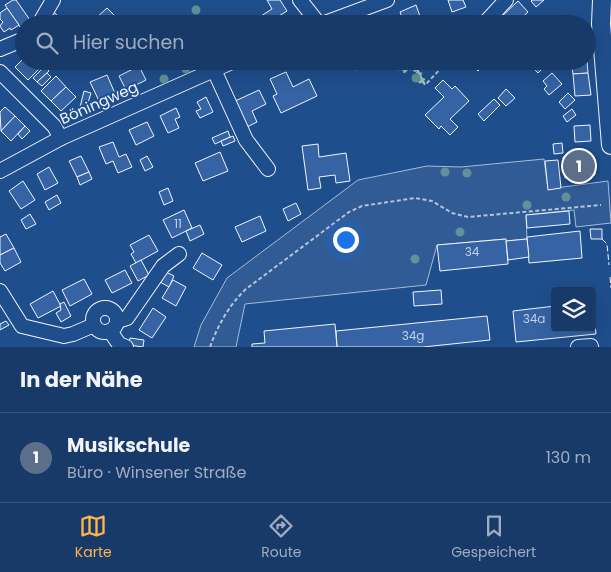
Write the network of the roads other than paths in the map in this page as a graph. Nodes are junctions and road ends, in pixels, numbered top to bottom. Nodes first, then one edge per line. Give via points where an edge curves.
1 (53, 0) edge
2 (300, 0) edge
3 (387, 0) edge
4 (506, 0) edge
5 (602, 0) edge
6 (44, 15) edge
7 (313, 15) edge
8 (346, 15) edge
9 (492, 15) edge
10 (15, 43) edge
11 (0, 49) edge
12 (214, 70) joint
13 (0, 72) edge
14 (60, 138) junction
15 (611, 145) edge
16 (268, 169) dead end
17 (0, 171) edge
18 (179, 254) dead end
19 (0, 291) edge
20 (94, 325) junction
21 (114, 326) junction
22 (126, 347) edge

1 - 6 street
2 - 7 street
3 - 8 street
4 - 9 street
5 - 15 main road
10 - 11 street
12 - 14 street, Böningweg
12 - 16 street via 246,140
13 - 14 street via 54,126
14 - 17 street, Böningweg
18 - 21 street via 163,266 127,318
19 - 20 street via 22,326 64,336
20 - 21 street via 101,331
20 - 21 street via 96,313 106,308 116,314
21 - 22 street via 119,344

